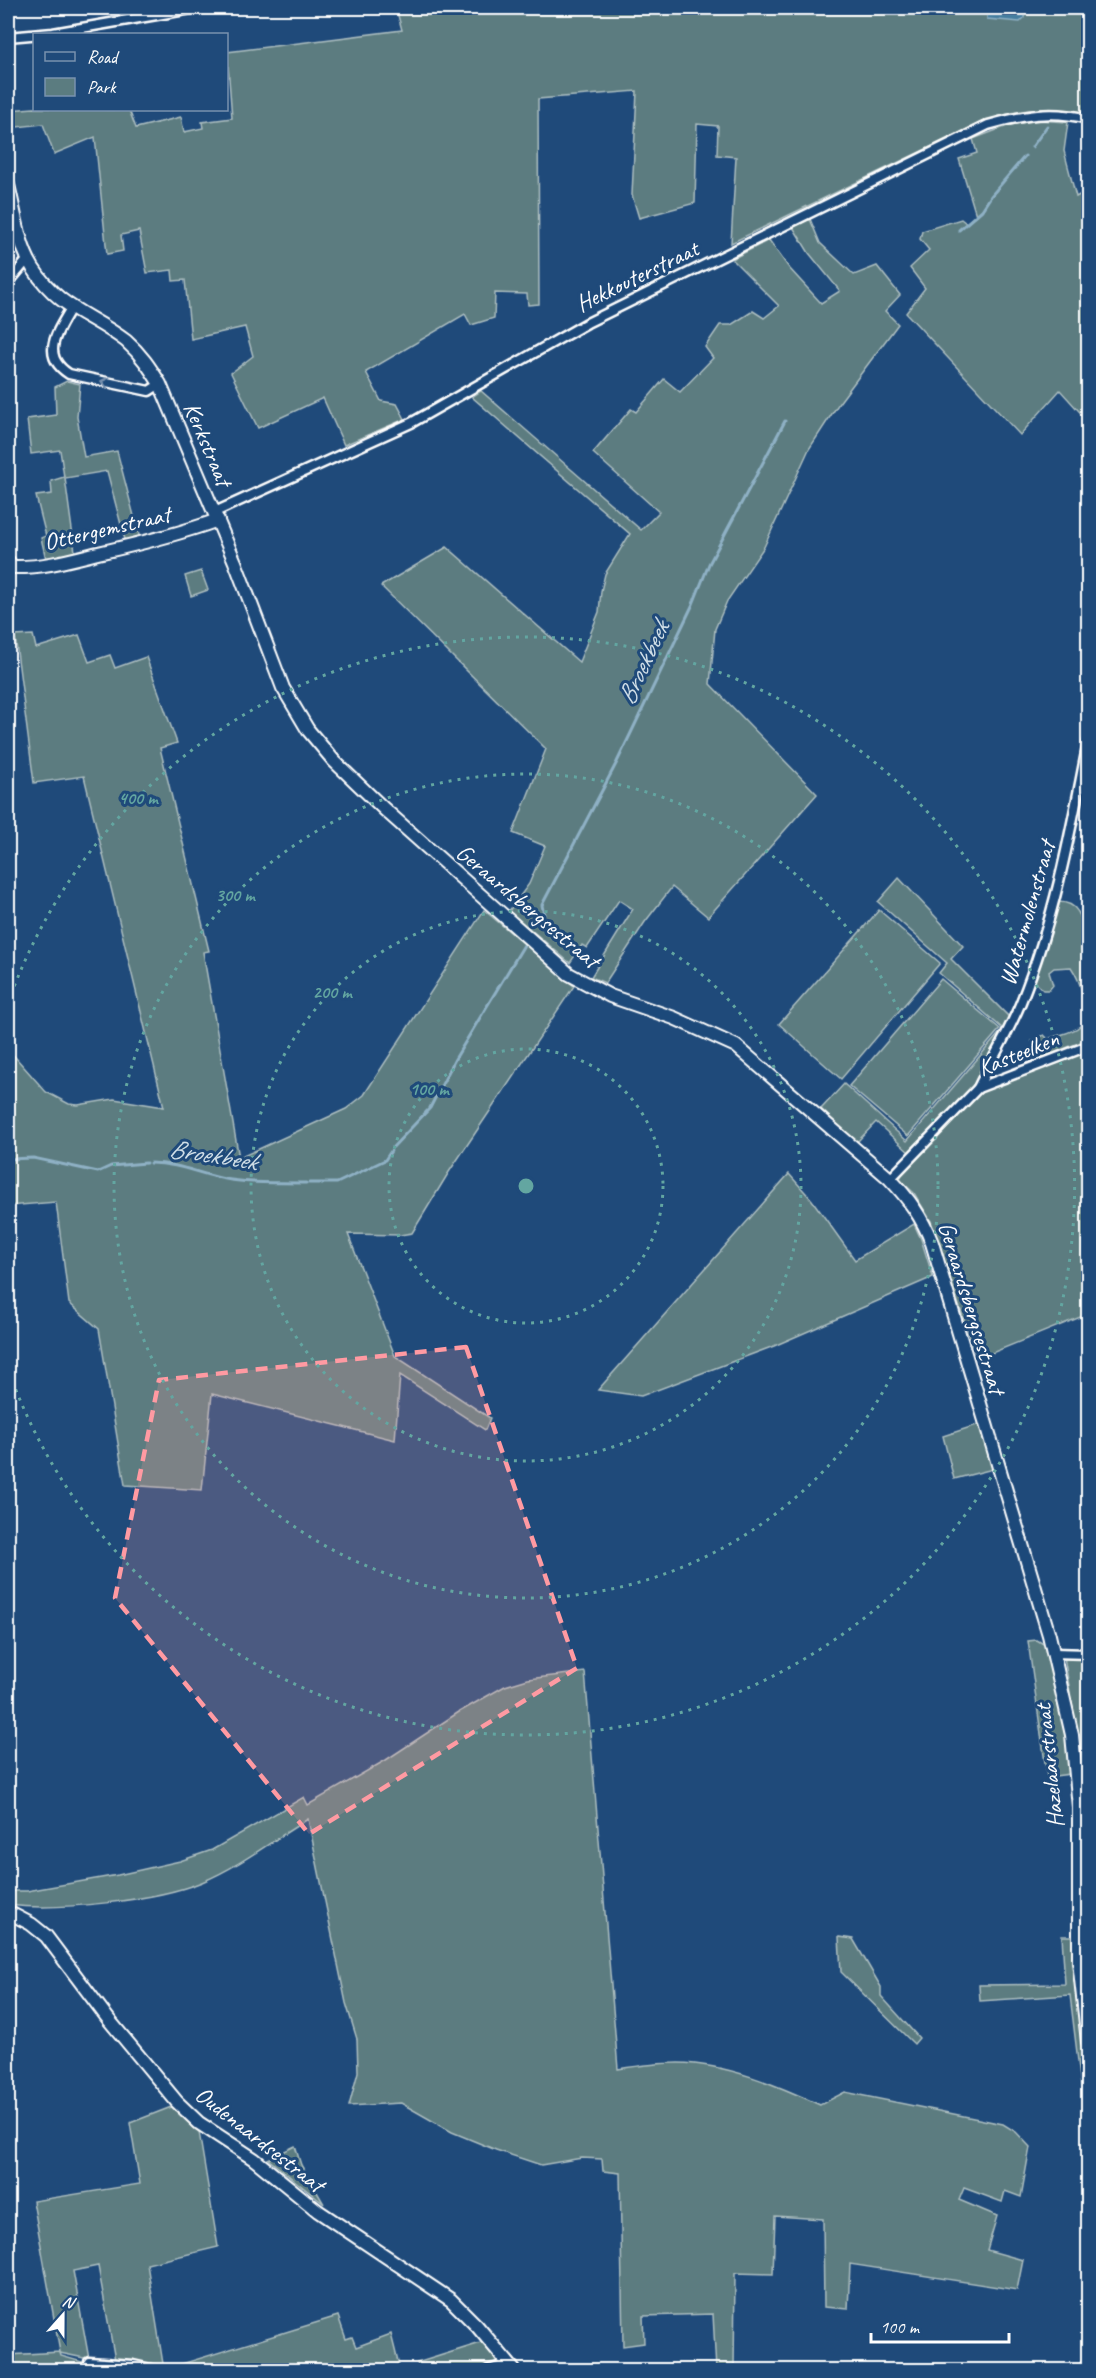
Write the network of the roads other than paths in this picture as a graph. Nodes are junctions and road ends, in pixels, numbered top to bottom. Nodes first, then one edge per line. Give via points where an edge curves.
1 (197, 8) edge
2 (52, 33) edge
3 (33, 35) edge
4 (8, 37) edge
5 (1089, 119) edge
6 (8, 185) edge
7 (28, 259) junction
8 (8, 283) edge
9 (71, 308) junction
10 (160, 384) junction
11 (216, 516) junction
12 (8, 561) edge
13 (1089, 742) edge
14 (1089, 1046) edge
15 (978, 1088) junction
16 (890, 1179) junction
17 (996, 1459) joint
18 (1054, 1653) junction
19 (1089, 1654) edge
20 (8, 1912) edge
21 (1089, 2042) edge
22 (88, 2362) dead end
23 (1089, 2364) edge
24 (512, 2367) edge
25 (154, 2370) edge
26 (488, 2370) edge
27 (1086, 2370) edge

1 - 2 street
3 - 4 street
5 - 11 street, Hekkouterstraat via 1041,114 988,125 587,322 411,423
6 - 7 street, Kerkstraat
7 - 8 street
7 - 9 street, Kerkstraat via 44,283
9 - 10 street, Kerkstraat via 132,347
10 -> 9 street, Kerkstraat via 149,391 132,389 62,369 53,357 53,344
10 - 11 street, Kerkstraat
11 - 12 street, Ottergemstraat via 163,538 50,564 12,567
11 - 16 street, Geraardsbergsestraat via 284,688 308,730 334,761 569,974 610,996 674,1018 736,1046
13 - 15 street, Watermolenstraat via 1054,902 1021,1003
14 - 15 street, Kasteelken
15 - 16 street, Kasteelken
16 - 17 street, Geraardsbergsestraat via 915,1206 932,1243
17 - 18 street, Hazelaarstraat
18 - 19 street
18 - 21 street, Hazelaarstraat via 1076,1766 1079,1961
20 - 24 street, Oudenaardsestraat via 46,1936 108,2020 199,2123 254,2159 318,2211 451,2300
22 - 25 street
23 - 27 street
24 - 26 street

